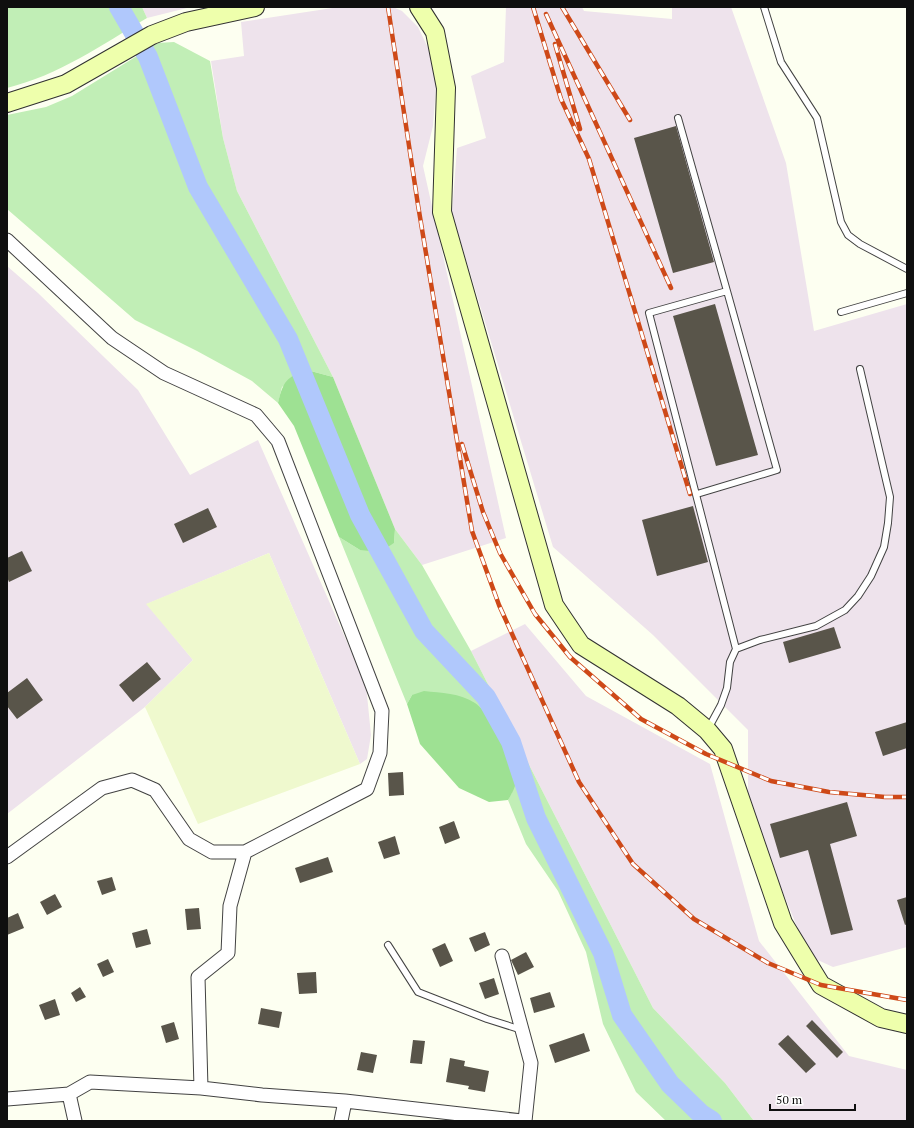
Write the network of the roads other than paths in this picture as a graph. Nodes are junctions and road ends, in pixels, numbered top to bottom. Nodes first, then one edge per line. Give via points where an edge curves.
1 (255, 7) edge
2 (419, 7) edge
3 (764, 7) edge
4 (7, 103) edge
5 (678, 118) dead end
6 (7, 240) edge
7 (907, 269) edge
8 (727, 290) junction
9 (907, 293) edge
10 (841, 312) dead end
11 (860, 369) dead end
12 (697, 494) junction
13 (736, 649) junction
14 (707, 730) junction
15 (244, 852) junction
16 (7, 857) edge
17 (388, 945) dead end
18 (502, 956) dead end
19 (907, 1024) edge
20 (523, 1030) junction
21 (201, 1088) junction
22 (69, 1094) junction
23 (7, 1099) edge
24 (344, 1101) junction
25 (488, 1119) edge
26 (75, 1121) edge
27 (341, 1121) edge
28 (524, 1121) edge

1 - 4 street via 186,22 152,35 66,84
2 - 14 street via 434,32 446,88 442,212 554,606 581,645 678,706
3 - 7 lane via 781,62 817,118 844,229 860,244
5 - 8 lane
6 - 15 street via 112,338 164,373 256,415 278,441 382,711 380,753 366,789
8 - 12 lane via 650,313
8 - 12 lane via 777,470
9 - 10 lane
11 - 13 lane via 890,497 884,547 871,576 858,596 844,610 816,626 760,640
12 - 13 lane
13 - 14 lane via 730,662 727,688 721,705
14 - 19 street via 722,748 783,923 821,985 882,1018
15 - 16 street via 212,852 189,839 155,790 132,780 102,788
15 - 21 street via 230,906 228,953 198,977
17 - 20 lane via 418,992 486,1019
18 - 20 street
20 - 28 street via 531,1063
21 - 22 street via 90,1082
21 - 24 street
22 - 23 street
22 - 26 street
24 - 25 street
24 - 27 street
25 - 28 street

